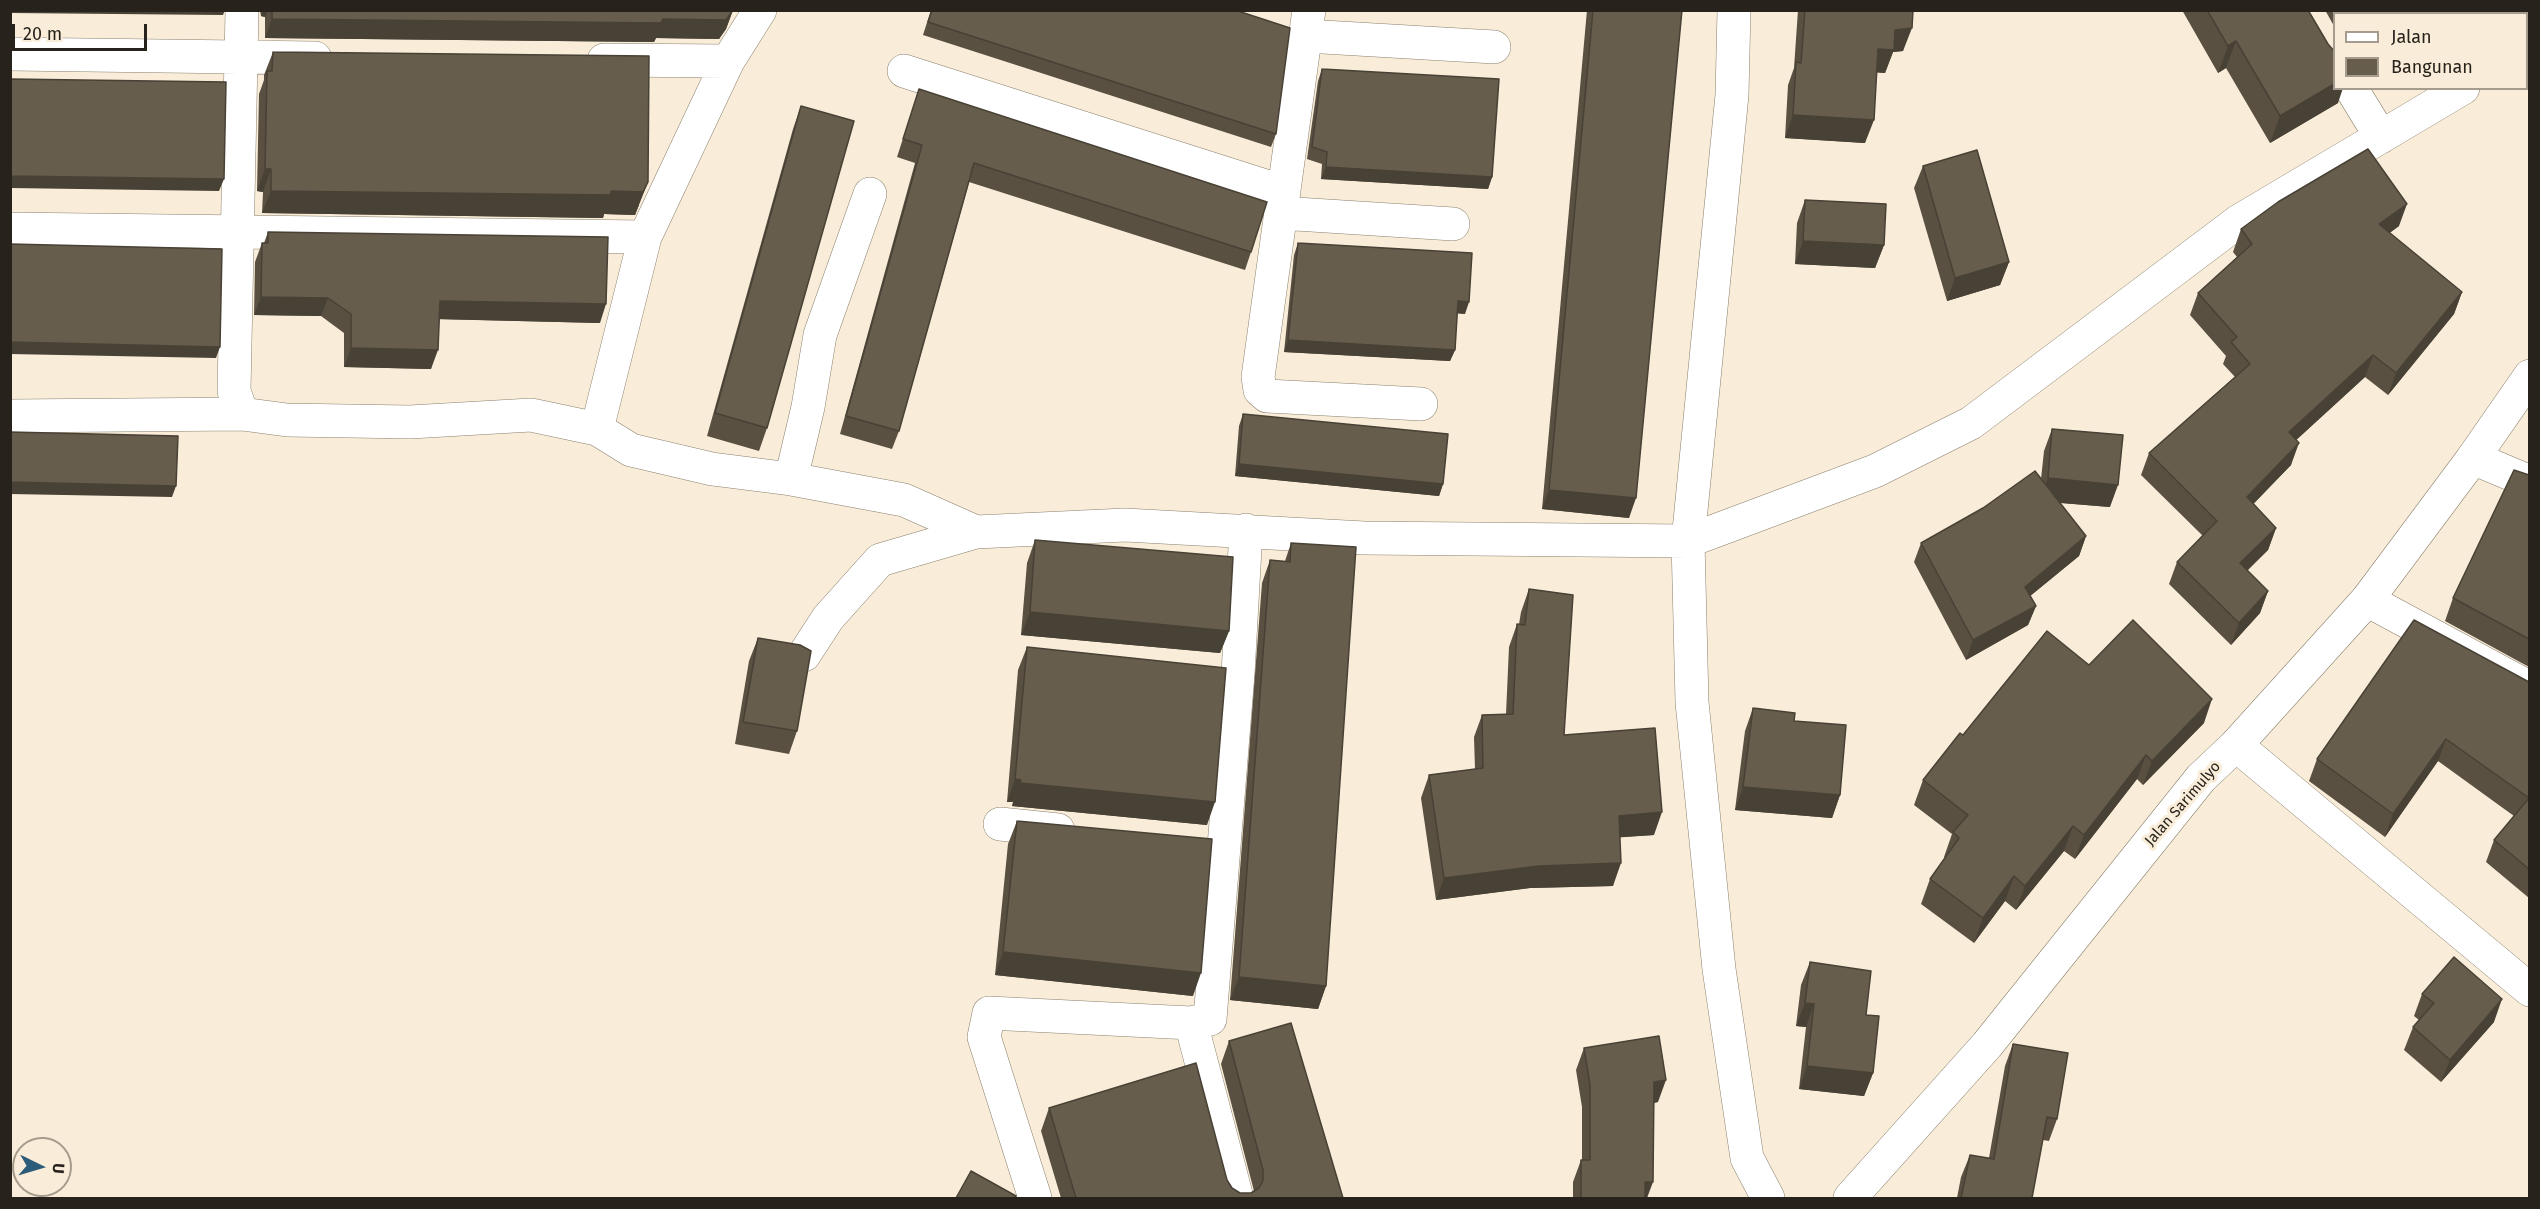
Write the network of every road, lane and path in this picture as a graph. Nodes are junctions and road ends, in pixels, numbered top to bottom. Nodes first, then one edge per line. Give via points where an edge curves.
1 (242, 10) edge
2 (760, 10) edge
3 (1734, 10) edge
4 (1303, 18) edge
5 (1494, 47) dead end
6 (10, 54) edge
7 (241, 58) junction
8 (348, 58) edge
9 (574, 60) edge
10 (728, 61) junction
11 (904, 71) dead end
12 (2352, 90) edge
13 (2460, 90) edge
14 (2381, 137) junction
15 (870, 194) dead end
16 (1282, 202) junction
17 (1453, 224) dead end
18 (10, 229) edge
19 (238, 231) junction
20 (645, 237) junction
21 (2529, 376) edge
22 (1421, 404) dead end
23 (242, 414) junction
24 (10, 416) edge
25 (597, 429) junction
26 (2474, 458) junction
27 (791, 479) junction
28 (2529, 482) edge
29 (1246, 530) junction
30 (976, 532) junction
31 (1688, 541) junction
32 (2367, 600) junction
33 (804, 655) edge
34 (1202, 670) edge
35 (1238, 674) junction
36 (2529, 688) edge
37 (2236, 745) junction
38 (1000, 824) dead end
39 (1082, 832) edge
40 (1189, 842) edge
41 (1224, 845) junction
42 (2529, 990) edge
43 (1191, 1023) junction
44 (1035, 1198) edge
45 (1238, 1198) edge
46 (1768, 1198) edge
47 (1850, 1198) edge

1 - 7 street
2 - 10 street
3 - 31 street via 1732,95
4 - 5 street
4 - 16 street
6 - 7 street
7 - 8 street
7 - 19 street
9 - 10 street
10 - 20 street
11 - 16 street
12 - 14 street
13 - 14 street
14 - 31 street via 2239,221 1971,423 1875,471
15 - 27 street via 820,335
16 - 17 street
16 - 22 street via 1258,377 1260,390 1267,396
18 - 19 street
19 - 20 street
19 - 23 street via 234,391
20 - 25 street
21 - 26 street, Jalan Sarimulyo
23 - 24 street
23 - 25 street via 287,420 410,422 531,415
25 - 27 street via 631,450 712,469
26 - 28 street
26 - 32 street, Jalan Sarimulyo
27 - 30 street via 904,500
29 - 30 street via 1125,525
29 - 31 street via 1364,538
29 - 35 street
30 - 33 street via 879,560 828,618
31 - 46 street via 1692,702 1719,969 1747,1158
32 - 36 street
32 - 37 street, Jalan Sarimulyo
34 - 35 street
35 - 41 street
37 - 42 street
37 - 47 street, Jalan Sarimulyo via 2201,778 1987,1045
38 - 39 street
40 - 41 street
41 - 43 street via 1210,1019
43 - 44 street via 989,1013 984,1037
43 - 45 street

